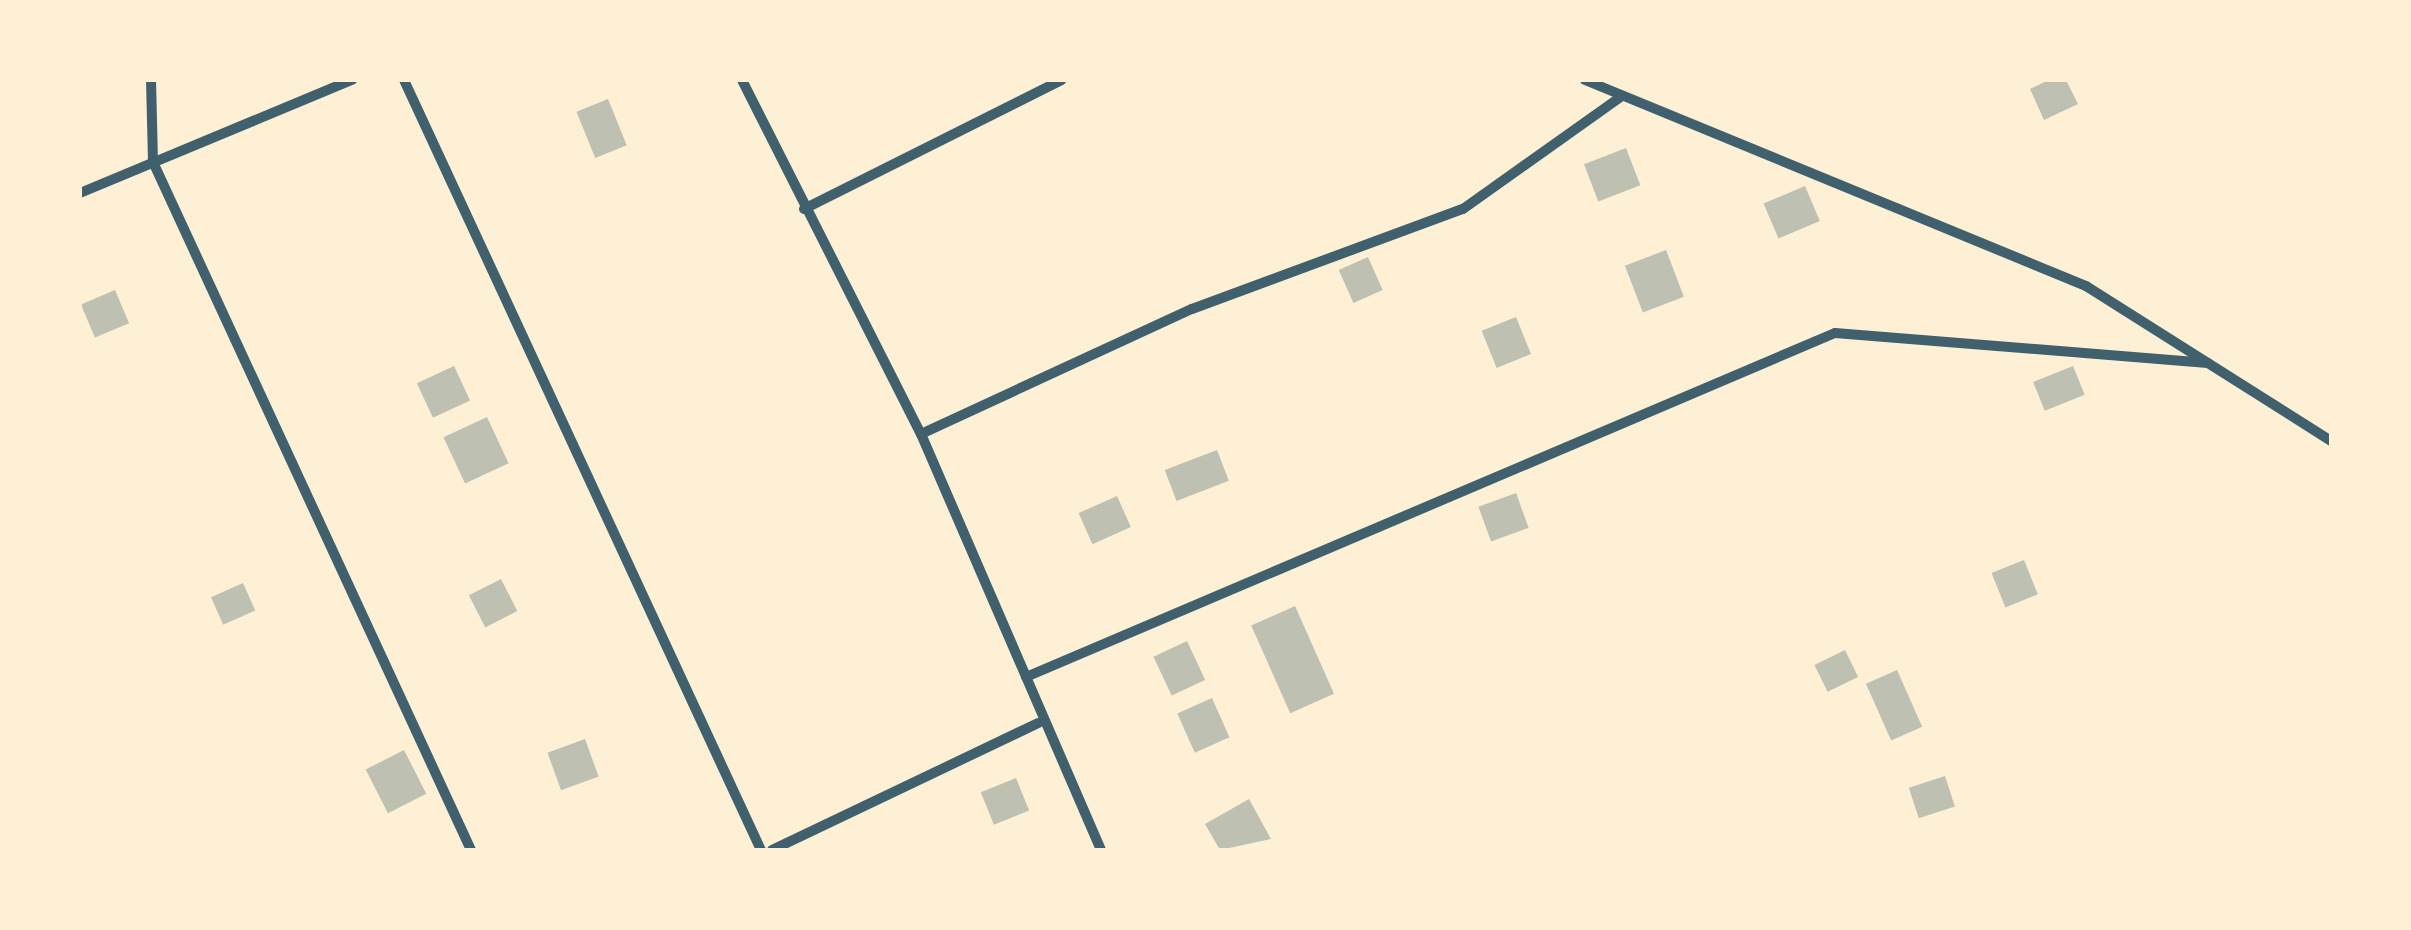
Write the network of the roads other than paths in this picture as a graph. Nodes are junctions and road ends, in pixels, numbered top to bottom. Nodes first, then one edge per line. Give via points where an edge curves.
1 (152, 80) edge
2 (352, 80) edge
3 (404, 80) edge
4 (742, 80) edge
5 (1062, 80) edge
6 (1585, 80) edge
7 (1622, 96) junction
8 (153, 162) junction
9 (80, 193) edge
10 (804, 209) junction
11 (2208, 363) junction
12 (922, 434) junction
13 (2331, 441) edge
14 (1026, 677) junction
15 (1038, 722) junction
16 (472, 850) edge
17 (761, 850) edge
18 (772, 850) edge
19 (1101, 850) edge

1 - 8 street
2 - 8 street
3 - 17 street
4 - 10 street
5 - 10 street
6 - 7 street
7 - 11 street via 2086,286
7 - 12 street via 1463,208 1192,308
8 - 9 street
8 - 16 street
10 - 12 street
11 - 13 street
11 - 14 street via 1835,333
12 - 14 street
14 - 15 street
15 - 18 street
15 - 19 street

